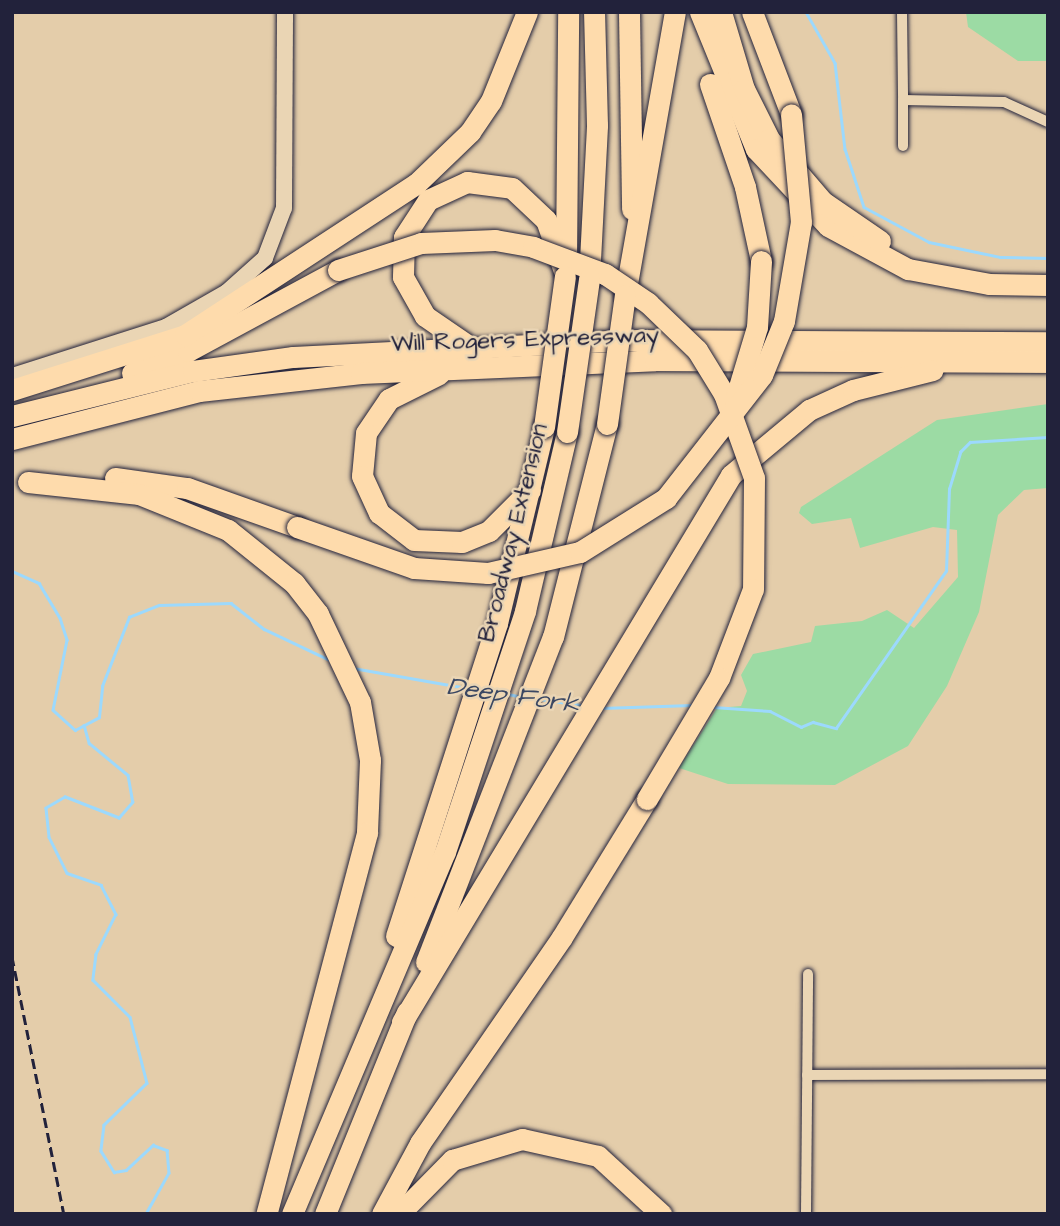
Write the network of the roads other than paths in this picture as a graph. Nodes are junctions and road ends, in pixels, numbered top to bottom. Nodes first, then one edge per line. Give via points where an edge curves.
1 (285, 12) edge
2 (527, 12) edge
3 (568, 12) edge
4 (594, 12) edge
5 (629, 12) edge
6 (675, 12) edge
7 (685, 12) edge
8 (700, 12) edge
9 (721, 12) edge
10 (752, 12) edge
11 (902, 12) edge
12 (903, 100) junction
13 (1048, 121) edge
14 (903, 146) dead end
15 (565, 276) junction
16 (989, 284) junction
17 (1048, 285) edge
18 (625, 295) junction
19 (1048, 329) edge
20 (1048, 342) edge
21 (470, 347) junction
22 (966, 352) junction
23 (1048, 362) edge
24 (450, 369) junction
25 (12, 376) edge
26 (12, 390) edge
27 (65, 400) junction
28 (12, 416) edge
29 (12, 439) edge
30 (713, 442) junction
31 (20, 484) edge
32 (532, 487) junction
33 (808, 974) dead end
34 (402, 1022) junction
35 (363, 1039) junction
36 (1048, 1074) edge
37 (807, 1076) junction
38 (266, 1214) edge
39 (292, 1214) edge
40 (325, 1214) edge
41 (382, 1214) edge
42 (399, 1214) edge
43 (660, 1214) edge
44 (806, 1214) edge

1 - 25 street via 284,208 265,258 201,309 136,338
2 - 26 highway via 491,101 470,132 415,184 185,335
3 - 15 highway
4 - 35 highway, Broadway Extension, bridge via 597,136 589,279 568,432 519,630 445,852
5 - 18 highway via 633,171
6 - 18 highway
7 - 30 highway, bridge via 745,187 761,261 752,352
8 - 16 highway via 743,127 773,172 811,213 908,269
9 - 16 highway via 756,116 817,196 909,256
10 - 30 highway, bridge via 792,114 801,204 796,277 768,363
11 - 12 street
12 - 13 street via 1004,102
12 - 14 street
15 - 21 highway via 546,220 512,188 467,182 428,200 404,237 403,277 425,316
15 - 32 highway, bridge
16 - 17 highway
18 - 34 highway, bridge via 607,424 552,637
19 - 22 highway
20 - 22 highway, Will Rogers Expressway
21 - 22 highway, Will Rogers Expressway via 695,339
21 - 27 highway, Will Rogers Expressway via 244,363
22 - 23 highway, Will Rogers Expressway
22 - 24 highway, Will Rogers Expressway
22 - 34 highway via 853,390 774,433 718,492
24 - 29 highway, Will Rogers Expressway via 199,390
24 - 32 highway via 399,393 372,420 362,448 362,476 379,513 414,540 461,542 489,531
27 - 28 highway, Will Rogers Expressway
27 - 41 highway, bridge via 188,351 338,270 421,243 495,240 533,247 605,274 648,303 696,350 724,394 754,478 753,589 719,678 562,937 420,1143
30 - 31 highway, bridge via 684,481 637,522 580,552 532,567 488,573 414,568 150,481 80,477
31 - 38 highway via 128,492 185,508 259,552 293,583 318,614 351,679 367,733 371,785 367,833
32 - 35 highway via 497,623
33 - 37 street
34 - 40 highway
35 - 39 highway
36 - 37 street
37 - 44 street
42 - 43 highway via 452,1160 523,1139 598,1156

